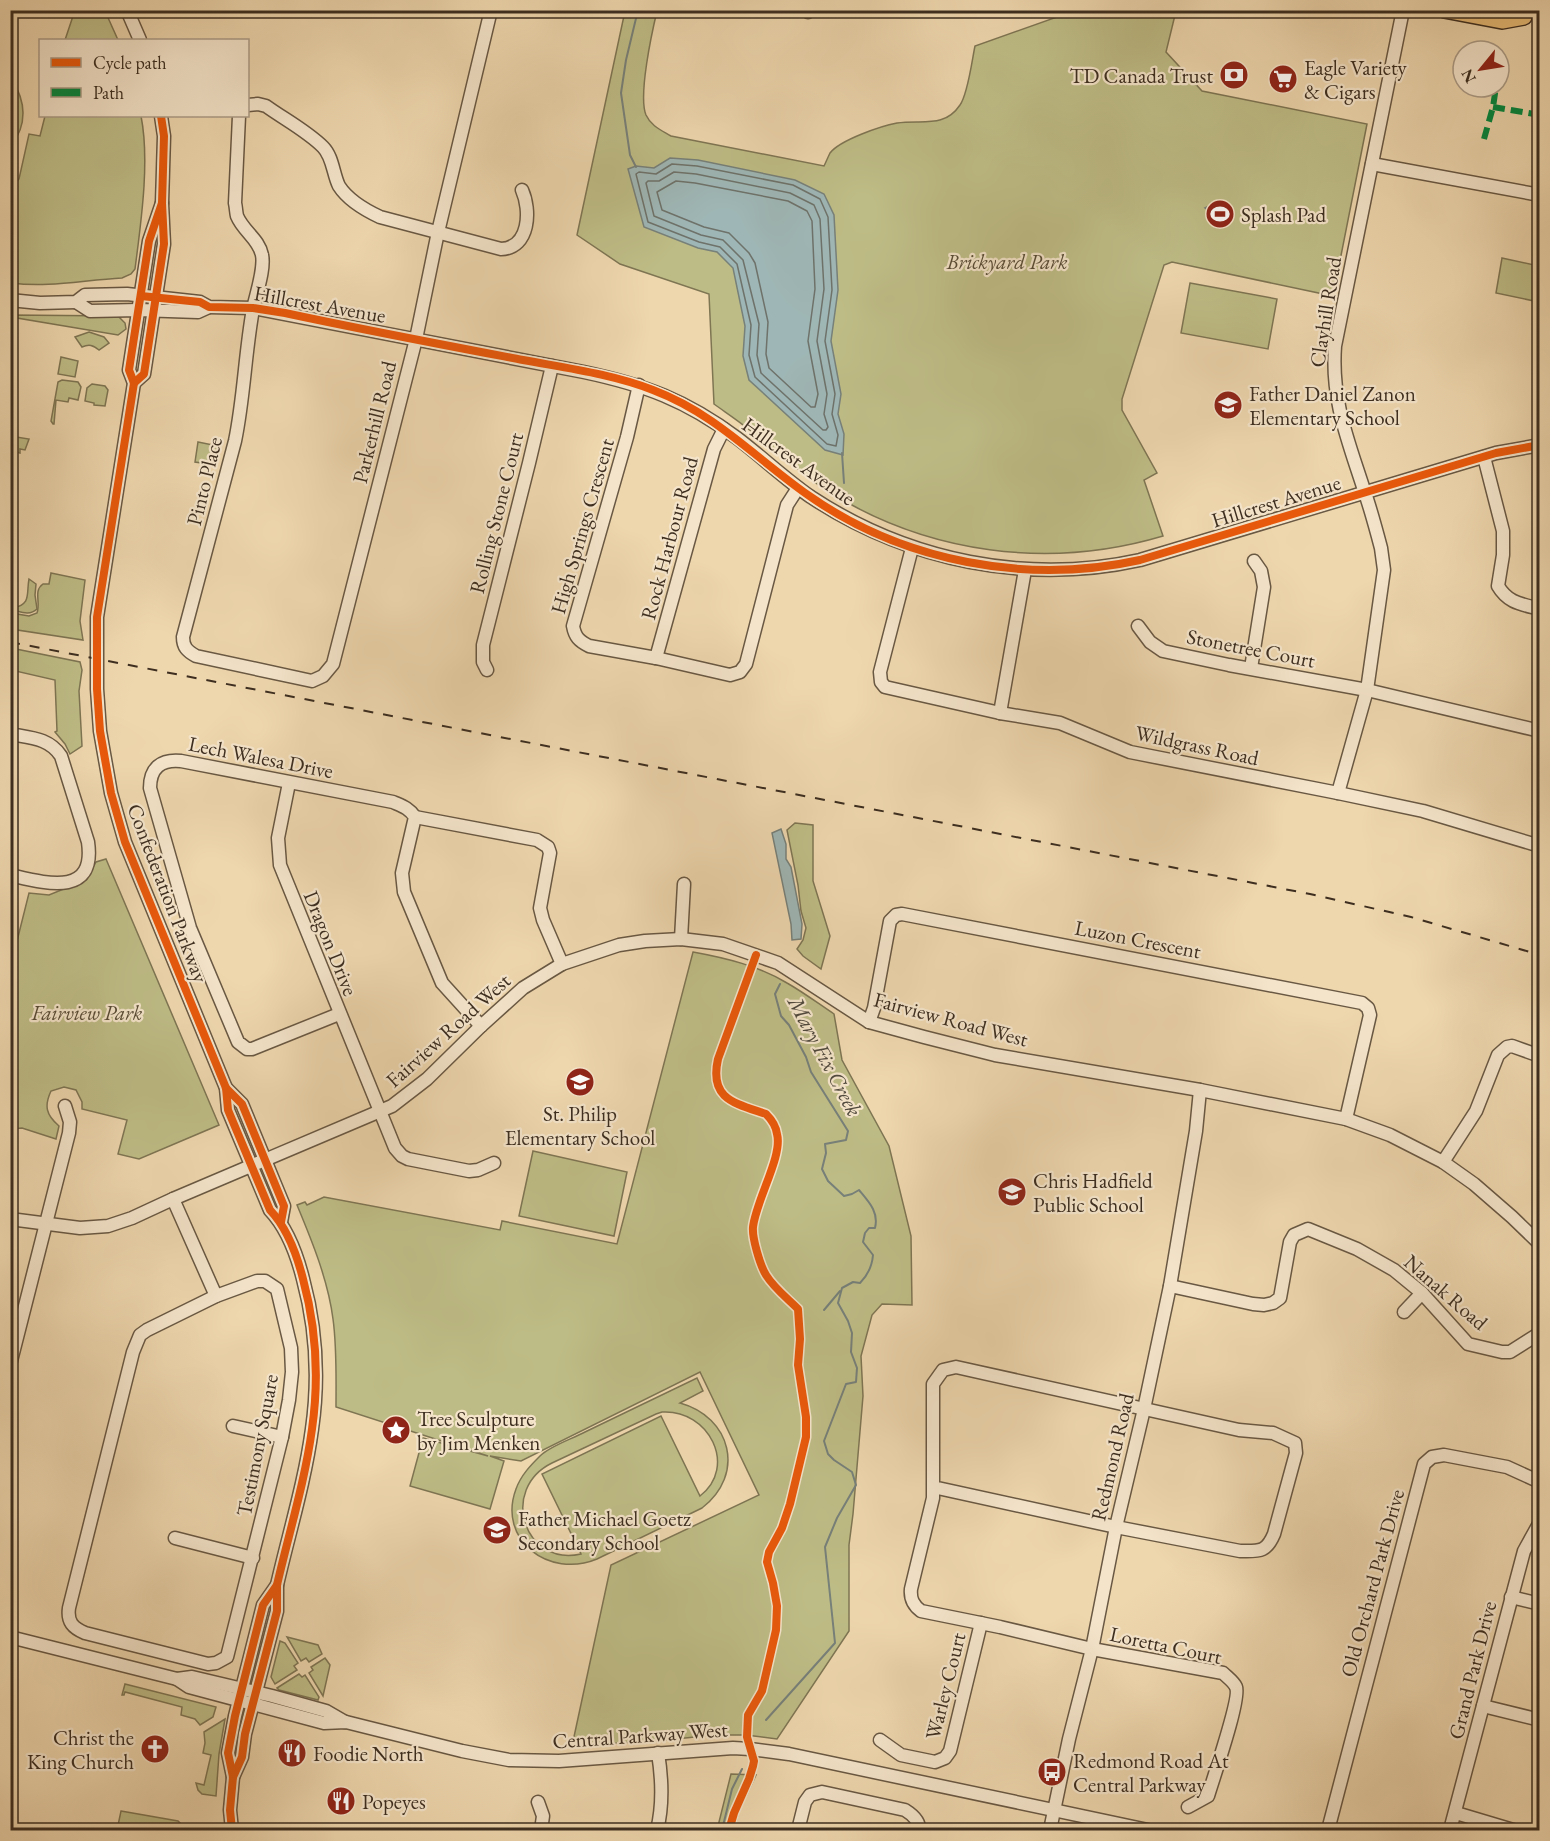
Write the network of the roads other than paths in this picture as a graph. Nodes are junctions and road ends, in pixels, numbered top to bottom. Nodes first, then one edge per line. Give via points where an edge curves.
1 (127, 10) edge
2 (491, 10) edge
3 (1403, 10) edge
4 (1444, 10) edge
5 (1526, 16) edge
6 (140, 39) edge
7 (249, 105) edge
8 (161, 117) edge
9 (239, 117) edge
10 (1372, 164) junction
11 (522, 190) dead end
12 (1539, 195) edge
13 (162, 203) junction
14 (438, 232) junction
15 (141, 296) junction
16 (156, 297) junction
17 (10, 300) edge
18 (76, 302) junction
19 (209, 307) junction
20 (253, 308) junction
21 (139, 310) junction
22 (153, 310) junction
23 (416, 339) junction
24 (552, 366) junction
25 (134, 383) junction
26 (639, 385) junction
27 (724, 429) junction
28 (1539, 445) edge
29 (1484, 457) junction
30 (798, 488) junction
31 (1365, 494) junction
32 (912, 548) junction
33 (1254, 561) dead end
34 (1025, 570) junction
35 (1539, 609) edge
36 (1138, 626) dead end
37 (196, 656) joint
38 (656, 658) junction
39 (1251, 668) junction
40 (487, 670) dead end
41 (1366, 690) junction
42 (1000, 713) junction
43 (1539, 731) edge
44 (10, 734) edge
45 (289, 783) junction
46 (1338, 792) junction
47 (415, 817) junction
48 (1539, 846) edge
49 (10, 875) edge
50 (684, 884) dead end
51 (681, 939) junction
52 (562, 964) junction
53 (339, 1014) junction
54 (869, 1022) junction
55 (481, 1026) junction
56 (1539, 1056) edge
57 (226, 1088) junction
58 (1200, 1090) junction
59 (65, 1106) dead end
60 (379, 1112) junction
61 (1346, 1119) junction
62 (265, 1160) junction
63 (1443, 1162) junction
64 (494, 1163) dead end
65 (251, 1166) junction
66 (174, 1199) junction
67 (10, 1219) edge
68 (281, 1222) junction
69 (46, 1224) junction
70 (1539, 1244) edge
71 (1170, 1286) junction
72 (1422, 1293) junction
73 (216, 1296) junction
74 (1404, 1312) dead end
75 (1539, 1333) edge
76 (10, 1365) edge
77 (1144, 1409) junction
78 (233, 1426) dead end
79 (282, 1437) junction
80 (1539, 1482) edge
81 (933, 1486) junction
82 (1539, 1522) edge
83 (1116, 1527) junction
84 (175, 1538) dead end
85 (253, 1558) junction
86 (278, 1585) junction
87 (1510, 1597) junction
88 (1539, 1604) edge
89 (981, 1623) junction
90 (10, 1637) edge
91 (1092, 1649) junction
92 (240, 1695) junction
93 (254, 1698) junction
94 (1483, 1706) junction
95 (1539, 1720) edge
96 (880, 1740) dead end
97 (658, 1753) junction
98 (233, 1777) junction
99 (538, 1802) dead end
100 (1188, 1807) dead end
101 (1054, 1810) junction
102 (1456, 1813) junction
103 (232, 1830) edge
104 (541, 1830) edge
105 (657, 1830) edge
106 (798, 1830) edge
107 (918, 1830) edge
108 (1050, 1830) edge
109 (1148, 1830) edge
110 (1328, 1830) edge
111 (1450, 1830) edge
112 (1513, 1830) edge

1 - 6 street
2 - 14 street, Parkerhill Road
3 - 10 street, Clayhill Road
4 - 5 main road via 1502,21
7 - 14 street via 266,106 325,149 339,185 365,210
8 - 13 street, Confederation Parkway
9 - 20 street, Pinto Place via 237,215 262,255
10 - 12 street
10 - 31 street, Clayhill Road via 1337,335 1334,369 1342,420
11 - 14 street via 527,200 525,231 513,247 501,249
13 - 15 street, Confederation Parkway via 149,241
13 - 16 street, Confederation Parkway via 164,244
14 - 23 street, Parkerhill Road
15 - 16 street, Hillcrest Avenue
15 - 18 street, Hillcrest Avenue via 85,296
15 - 21 street, Confederation Parkway
16 - 19 street, Hillcrest Avenue via 200,302
16 - 22 street, Confederation Parkway
17 - 18 street, Hillcrest Avenue
18 - 21 street, Hillcrest Avenue via 90,311
19 - 20 street, Hillcrest Avenue
19 - 22 street, Hillcrest Avenue via 198,312
20 - 23 street, Hillcrest Avenue
20 - 37 street, Pinto Place via 235,441 183,637 183,645
21 - 22 street, Hillcrest Avenue
21 - 25 street, Confederation Parkway via 129,370
22 - 25 street, Confederation Parkway via 144,374
23 - 24 street, Hillcrest Avenue
23 - 37 street, Parkerhill Road via 333,664 323,676 312,681
24 - 26 street, Hillcrest Avenue
24 - 40 street, Rolling Stone Court via 483,645
25 - 57 street, Confederation Parkway via 97,617 100,732 125,842
26 - 27 street, Hillcrest Avenue via 688,406
26 - 38 street, High Springs Crescent via 573,626 577,638 589,646
27 - 30 street, Hillcrest Avenue
27 - 38 street, Rock Harbour Road via 714,449
28 - 29 street, Hillcrest Avenue
29 - 31 street, Hillcrest Avenue
29 - 35 street via 1503,531 1498,586 1508,599
30 - 32 street, Hillcrest Avenue via 862,527
30 - 38 street, High Springs Crescent via 785,511 745,667 730,675
31 - 34 street, Hillcrest Avenue via 1140,560 1082,569
31 - 41 street, Clayhill Road via 1384,570
32 - 34 street, Hillcrest Avenue
32 - 42 street, Wildgrass Road via 880,682 890,689
33 - 39 street via 1264,587
34 - 42 street
36 - 39 street, Stonetree Court via 1163,651
39 - 41 street, Stonetree Court
41 - 43 street, Stonetree Court
41 - 46 street, Clayhill Road
42 - 46 street, Wildgrass Road via 1060,723 1130,752
44 - 49 street via 40,740 61,756 88,842 89,863 84,873 67,883 45,884
45 - 47 street, Lech Walesa Drive via 393,802
45 - 53 street, Dragon Drive via 278,838 279,865
45 - 53 street, Lech Walesa Drive via 173,760 157,767 150,780 190,928 238,1042 252,1049
46 - 48 street, Wildgrass Road via 1423,811
47 - 52 street via 537,840 548,847 540,908
47 - 55 street via 402,873 404,892 442,983
50 - 51 street
51 - 52 street, Fairview Road West via 619,945
51 - 54 street, Fairview Road West via 723,944 778,963
52 - 55 street, Fairview Road West via 524,988
53 - 60 street, Dragon Drive
54 - 58 street, Fairview Road West via 995,1055
54 - 61 street, Luzon Crescent via 890,921 902,914 1362,1003 1370,1015
55 - 60 street, Fairview Road West via 427,1079
56 - 63 street via 1512,1046 1498,1055 1476,1111
57 - 62 street, Confederation Parkway via 242,1104
57 - 65 street, Confederation Parkway via 228,1110
58 - 61 street, Fairview Road West
58 - 71 street, Redmond Road
59 - 69 street via 69,1133
60 - 62 street, Fairview Road West
60 - 64 street, Dragon Drive via 402,1156 473,1171
61 - 63 street, Fairview Road West via 1390,1135
62 - 65 street, Fairview Road West
62 - 68 street, Confederation Parkway via 284,1206
63 - 70 street, Fairview Road West via 1474,1184
65 - 66 street, Fairview Road West
65 - 68 street, Confederation Parkway via 270,1210
66 - 69 street, Fairview Road West via 108,1226
66 - 73 street
67 - 69 street, Fairview Road West
68 - 86 street, Confederation Parkway via 299,1262 309,1302 316,1389 312,1430
69 - 76 street
71 - 72 street, Nanak Road via 1253,1304 1274,1303 1280,1298 1290,1242 1294,1235 1308,1229 1366,1254
71 - 77 street, Redmond Road
72 - 74 street
72 - 75 street, Nanak Road via 1468,1344 1510,1352
73 - 79 street, Testimony Square via 257,1281 277,1289 291,1348 292,1372
73 - 85 street, Testimony Square via 147,1330 135,1344 68,1616 75,1629 85,1633 216,1664 227,1657
77 - 81 street via 956,1367 943,1370 933,1384
77 - 83 street, Redmond Road
77 - 83 street via 1239,1430 1273,1433 1295,1443 1296,1453 1274,1534 1264,1549 1240,1551
78 - 79 street
79 - 85 street, Testimony Square
80 - 110 street, Old Orchard Park Drive via 1507,1467 1444,1455 1432,1457 1424,1464
81 - 83 street
81 - 89 street via 910,1596 921,1611
82 - 87 street, Grand Park Drive via 1524,1551
83 - 91 street, Redmond Road
84 - 85 street
86 - 92 street, Confederation Parkway via 263,1605
86 - 93 street, Confederation Parkway via 277,1611
87 - 88 street
87 - 94 street, Grand Park Drive
89 - 91 street
89 - 96 street, Warley Court via 950,1751 945,1758 935,1762 901,1755
90 - 92 street, Central Parkway West via 177,1679 192,1677
91 - 100 street, Loretta Court via 1223,1673 1236,1686 1229,1728 1209,1796
91 - 101 street, Redmond Road
92 - 93 street, Central Parkway West
92 - 98 street, Confederation Parkway via 228,1753
93 - 97 street, Central Parkway West via 324,1723 346,1722 509,1760 559,1761
93 - 98 street, Confederation Parkway via 242,1757
94 - 95 street
94 - 102 street, Grand Park Drive
97 - 101 street, Central Parkway West via 733,1748 769,1751
97 - 105 street via 661,1771
98 - 103 street, Confederation Parkway
99 - 104 street via 543,1816
101 - 108 street, Redmond Road
101 - 109 street, Central Parkway West
102 - 111 street, Grand Park Drive
102 - 112 street
106 - 107 street via 810,1795 822,1792 905,1810 914,1815

